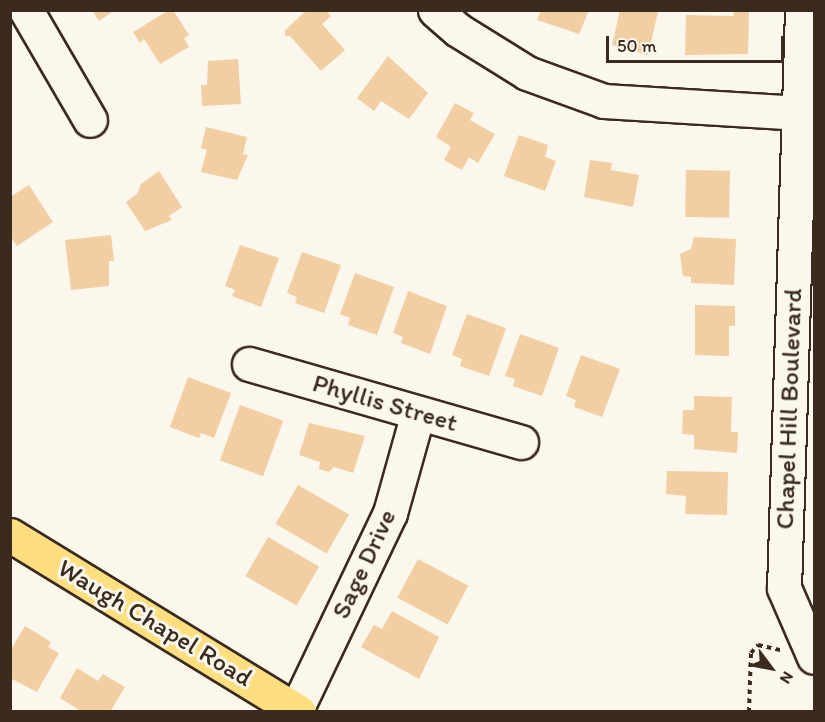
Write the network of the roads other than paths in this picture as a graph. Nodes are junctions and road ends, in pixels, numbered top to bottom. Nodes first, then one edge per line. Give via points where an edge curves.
1 (26, 10) edge
2 (435, 10) edge
3 (802, 10) edge
4 (806, 115) edge
5 (90, 120) dead end
6 (249, 364) dead end
7 (418, 413) junction
8 (520, 442) dead end
9 (10, 535) edge
10 (813, 656) edge
11 (296, 711) edge

1 - 5 street
2 - 4 street via 458,30 527,73 604,101
3 - 4 street, Chapel Hill Boulevard
4 - 10 street, Chapel Hill Boulevard via 784,588
6 - 7 street, Phyllis Street
7 - 8 street, Phyllis Street
7 - 11 street, Sage Drive via 390,513
9 - 11 main road, Waugh Chapel Road

